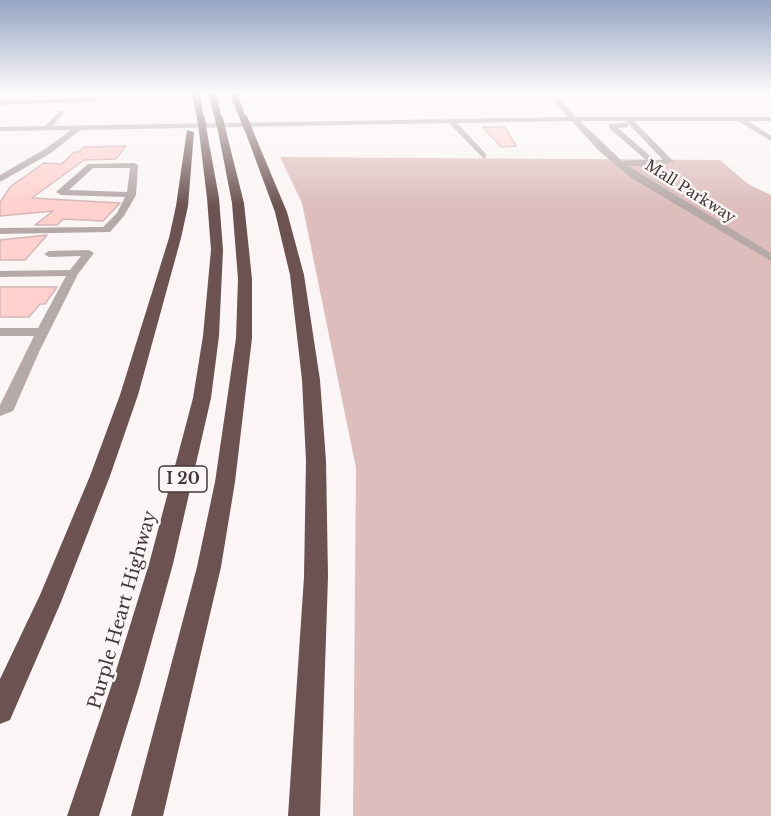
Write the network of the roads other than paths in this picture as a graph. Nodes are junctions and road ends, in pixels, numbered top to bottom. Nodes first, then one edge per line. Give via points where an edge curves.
1 (72, 130) edge
2 (202, 130) edge
3 (205, 130) edge
4 (207, 130) edge
5 (249, 130) edge
6 (459, 130) edge
7 (585, 130) edge
8 (617, 130) edge
9 (639, 130) edge
10 (756, 130) edge
11 (771, 140) edge
12 (483, 156) dead end
13 (620, 164) junction
14 (655, 164) junction
15 (0, 179) edge
16 (131, 195) junction
17 (0, 231) edge
18 (49, 254) dead end
19 (771, 258) edge
20 (73, 273) junction
21 (0, 274) edge
22 (0, 332) edge
23 (42, 332) junction
24 (0, 411) edge
25 (0, 710) edge
26 (83, 816) edge
27 (147, 816) edge
28 (304, 816) edge

1 - 15 street via 42,155
2 - 25 highway via 173,248 129,395 49,603
3 - 26 highway, Purple Heart Highway / I 20 via 216,250 214,303 202,398 161,564
4 - 27 highway, Purple Heart Highway / I 20 via 238,203 245,279 240,369 209,567
5 - 28 highway via 281,212 297,275 311,380 316,577
6 - 12 street
7 - 13 street, Mall Parkway
8 - 14 street
9 - 14 street via 670,162
10 - 11 street
13 - 14 street
13 - 19 street, Mall Parkway
16 - 16 street via 134,165 91,166 61,192
16 - 17 street via 106,230
18 - 20 street via 89,253
20 - 21 street
20 - 23 street
22 - 23 street
23 - 24 street via 8,407

